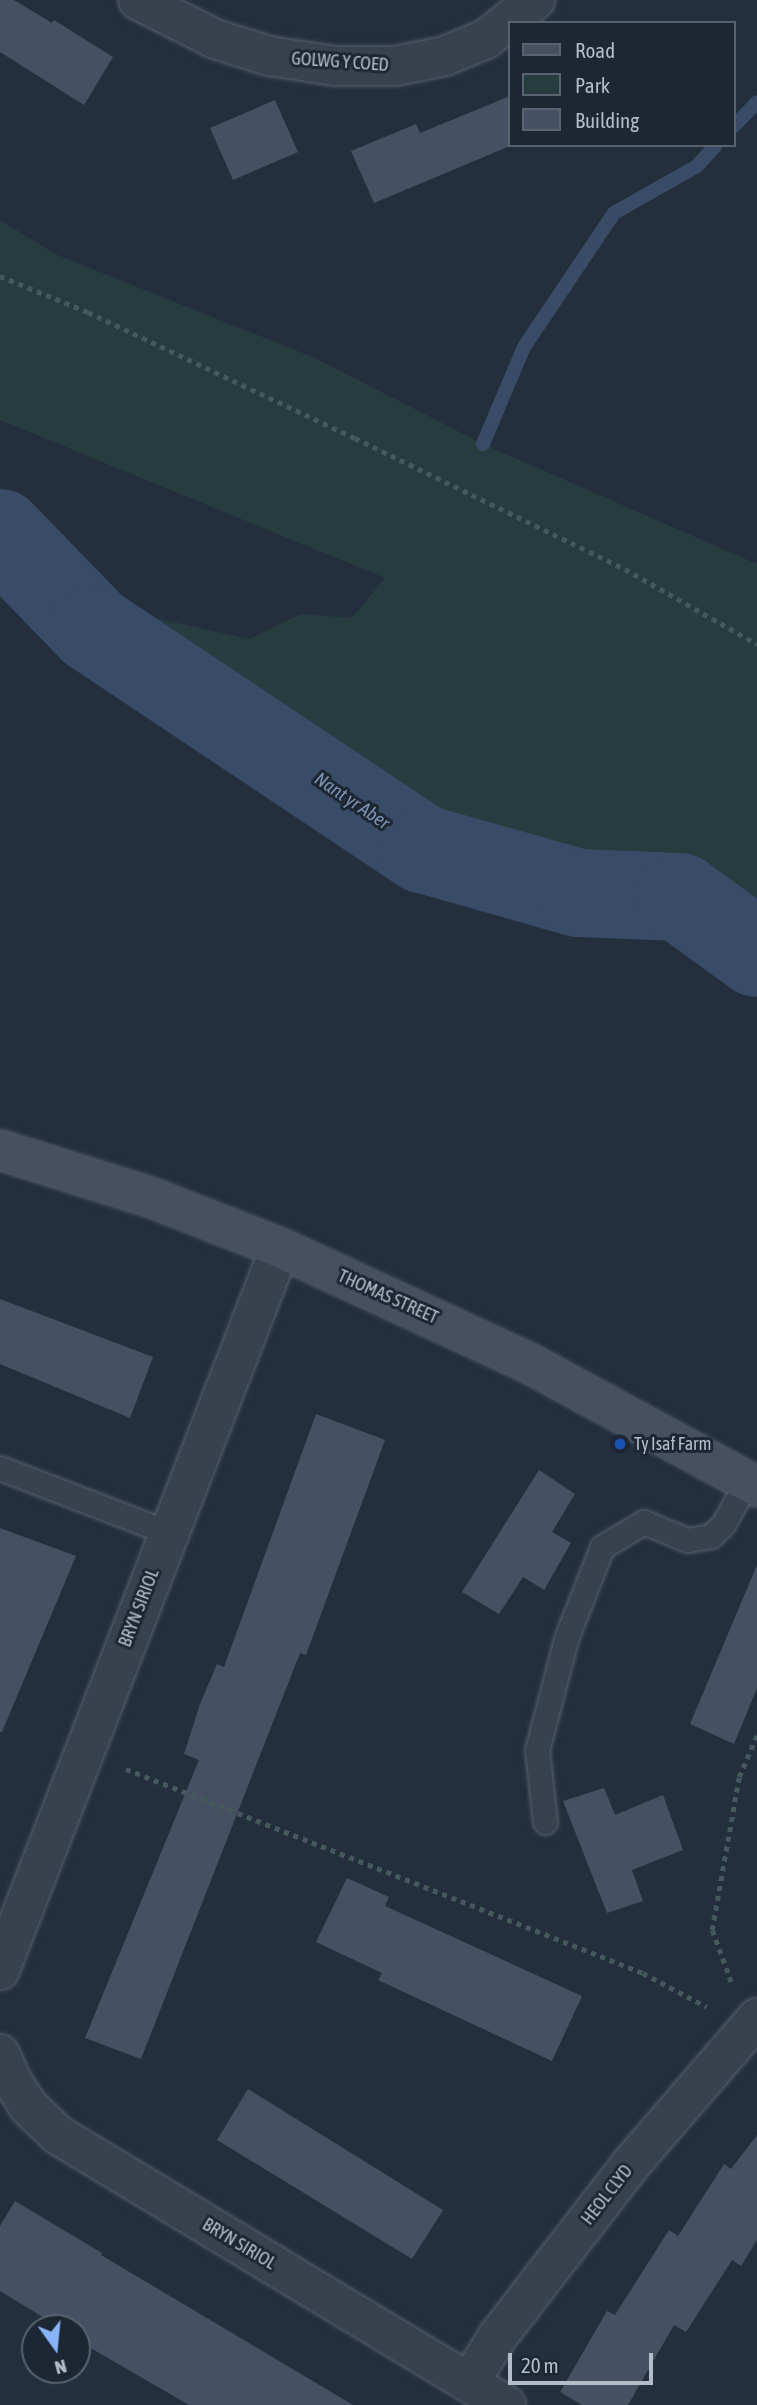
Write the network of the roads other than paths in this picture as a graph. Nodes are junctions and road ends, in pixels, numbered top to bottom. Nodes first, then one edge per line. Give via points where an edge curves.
1 (138, 0) edge
2 (535, 0) edge
3 (508, 21) edge
4 (509, 21) edge
5 (0, 1150) edge
6 (279, 1248) junction
7 (0, 1468) edge
8 (752, 1484) edge
9 (167, 1532) junction
10 (545, 1822) dead end
11 (0, 1969) edge
12 (752, 2024) edge
13 (0, 2054) edge
14 (470, 2381) junction
15 (506, 2405) edge

1 - 3 street, GOLWG Y COED via 215,39 269,57 335,66 395,66 445,56 486,39
2 - 4 street, GOLWG Y COED
5 - 6 main road, THOMAS STREET via 155,1199
6 - 8 main road, THOMAS STREET via 529,1363
6 - 9 street, BRYN SIRIOL
7 - 9 lane
8 - 10 lane via 712,1536 687,1540 644,1522 602,1547 567,1636 537,1751
9 - 11 street, BRYN SIRIOL
12 - 14 street, HEOL CLYD via 631,2164 498,2336
13 - 14 street, BRYN SIRIOL via 28,2106 58,2135
14 - 15 street, BRYN SIRIOL

